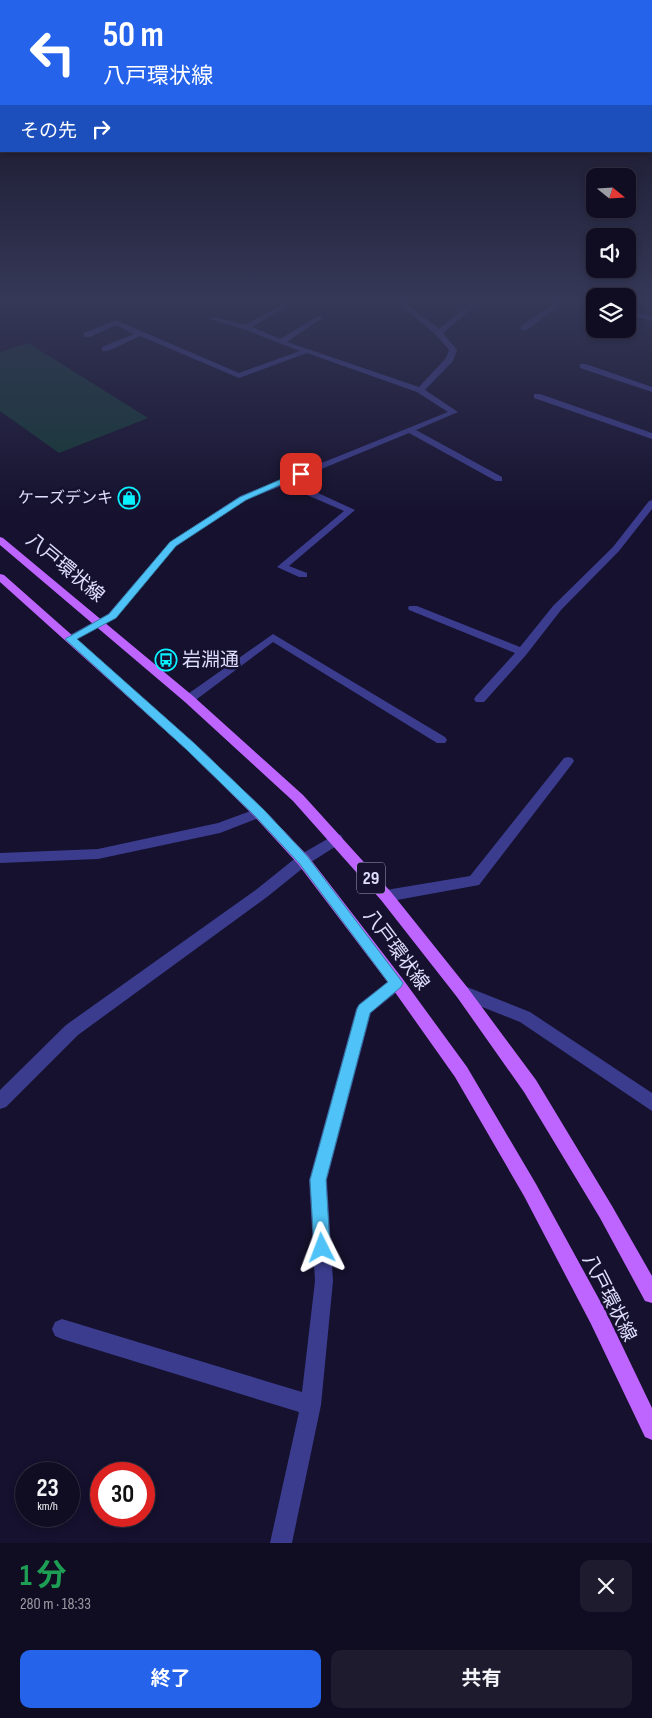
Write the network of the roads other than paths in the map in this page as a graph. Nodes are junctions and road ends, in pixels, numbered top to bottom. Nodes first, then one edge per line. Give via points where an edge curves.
1 (232, 373) edge
2 (247, 373) edge
3 (370, 373) edge
4 (436, 373) edge
5 (603, 373) edge
6 (420, 390) junction
7 (652, 390) edge
8 (538, 396) dead end
9 (411, 431) junction
10 (652, 436) edge
11 (499, 480) dead end
12 (282, 481) junction
13 (652, 503) edge
14 (0, 540) edge
15 (303, 575) dead end
16 (0, 578) edge
17 (413, 608) dead end
18 (100, 624) junction
19 (70, 639) junction
20 (522, 652) junction
21 (189, 699) junction
22 (480, 699) dead end
23 (441, 740) dead end
24 (568, 761) dead end
25 (259, 813) junction
26 (336, 839) junction
27 (1, 860) edge
28 (303, 860) junction
29 (386, 896) junction
30 (396, 983) junction
31 (462, 992) junction
32 (0, 1101) edge
33 (652, 1103) edge
34 (652, 1294) edge
35 (62, 1329) dead end
36 (311, 1405) junction
37 (652, 1430) edge
38 (281, 1543) edge

1 - 2 street via 239,376
3 - 6 street
4 - 6 street
5 - 7 street
6 - 9 street via 454,412
8 - 10 street
9 - 11 street
9 - 12 street
12 - 15 street via 350,510 282,567
12 - 18 street via 243,498 173,544 112,616
13 - 20 street via 616,549 557,608
14 - 18 main road, 八戸環状線 / 29
16 - 19 main road, 八戸環状線 / 29
17 - 20 street
18 - 19 street
18 - 21 main road, 八戸環状線 / 29
19 - 25 main road, 八戸環状線 / 29
20 - 22 street
21 - 23 street via 273,637
21 - 26 main road, 八戸環状線 / 29 via 298,798
24 - 29 street via 474,881
25 - 27 street via 220,828 98,854
25 - 28 main road, 八戸環状線 / 29
26 - 28 street
26 - 29 main road, 八戸環状線 / 29
28 - 30 main road, 八戸環状線 / 29
28 - 32 street via 72,1030
29 - 31 main road, 八戸環状線 / 29
30 - 36 street via 364,1009 318,1180 324,1281
30 - 37 main road, 八戸環状線 / 29 via 461,1072 530,1190 598,1317
31 - 33 street via 525,1017
31 - 34 main road, 八戸環状線 / 29 via 530,1086
35 - 36 street
36 - 38 street

